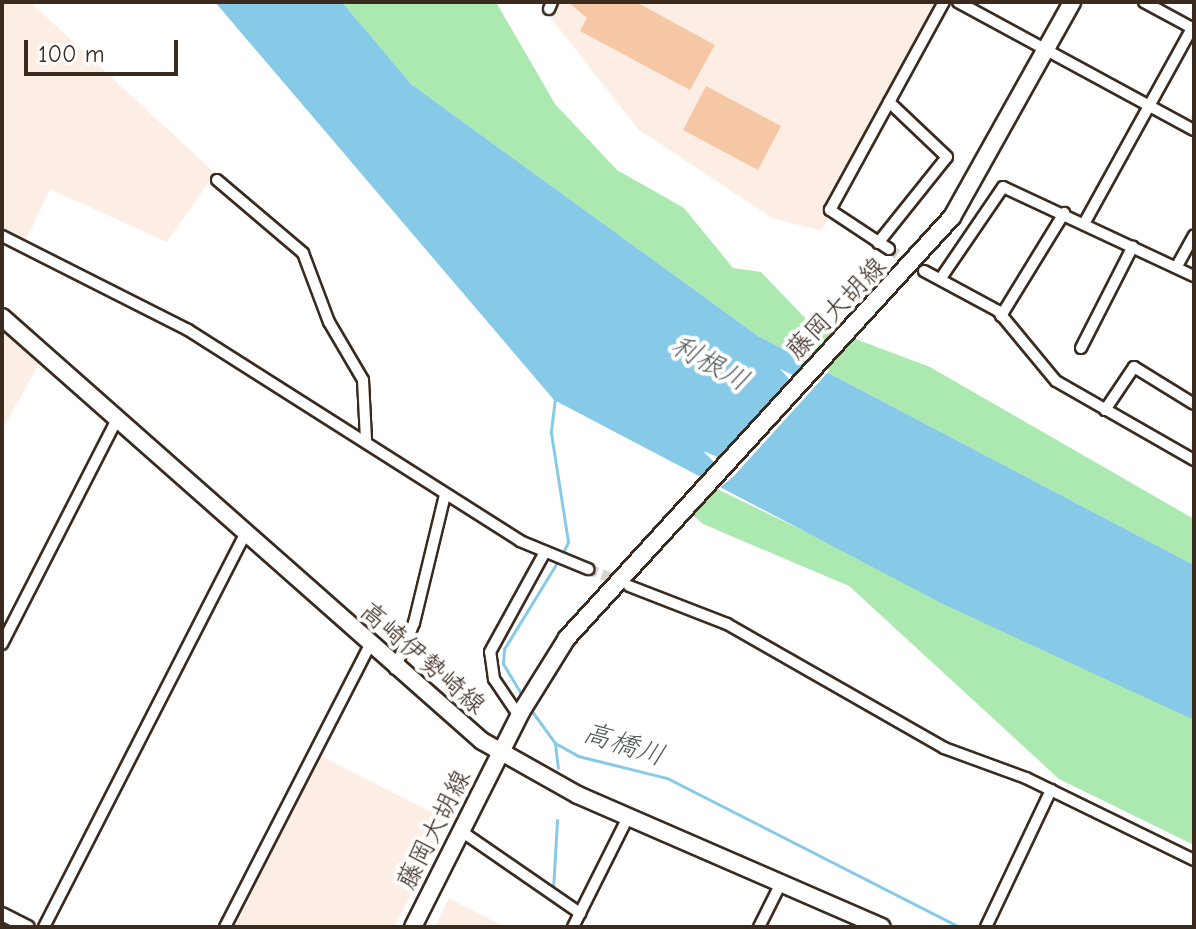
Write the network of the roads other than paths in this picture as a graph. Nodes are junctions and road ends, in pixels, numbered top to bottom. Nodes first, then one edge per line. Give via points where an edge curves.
1 (944, 2) edge
2 (958, 2) edge
3 (1072, 2) edge
4 (1144, 2) edge
5 (1193, 28) edge
6 (1047, 49) junction
7 (889, 102) junction
8 (1149, 105) junction
9 (1194, 130) edge
10 (217, 180) dead end
11 (1064, 213) junction
12 (1085, 222) junction
13 (1194, 235) edge
14 (2, 236) edge
15 (878, 243) junction
16 (1133, 246) junction
17 (889, 249) tunnel mouth
18 (1177, 266) junction
19 (924, 271) tunnel mouth
20 (1194, 276) edge
21 (941, 278) junction
22 (1001, 316) junction
23 (2, 317) edge
24 (1081, 348) dead end
25 (1194, 404) edge
26 (1105, 410) junction
27 (117, 419) junction
28 (366, 439) junction
29 (1194, 460) edge
30 (445, 495) junction
31 (245, 534) junction
32 (549, 554) junction
33 (588, 569) tunnel mouth
34 (629, 586) tunnel mouth
35 (2, 644) edge
36 (370, 645) junction
37 (395, 669) junction
38 (520, 714) junction
39 (501, 753) junction
40 (1051, 790) junction
41 (628, 817) junction
42 (461, 831) junction
43 (1194, 860) edge
44 (781, 883) junction
45 (580, 913) junction
46 (2, 914) edge
47 (28, 927) edge
48 (44, 927) edge
49 (225, 927) edge
50 (413, 927) edge
51 (573, 927) edge
52 (759, 927) edge
53 (882, 927) edge
54 (986, 927) edge

1 - 7 street
2 - 6 street
3 - 6 main road, 藤岡大胡線
4 - 5 street
5 - 8 street
6 - 8 street
6 - 38 main road, 藤岡大胡線 via 970,192 878,300 645,546 532,691
7 - 15 street via 830,210
7 - 15 street via 947,157
8 - 9 street
8 - 12 street
10 - 28 street via 303,253 329,322 363,380
11 - 12 street
11 - 21 street via 1003,187
11 - 22 street
12 - 16 street
13 - 18 street
14 - 28 street via 188,330
15 - 17 street
16 - 18 street
16 - 24 street
18 - 20 street
19 - 21 street
21 - 22 street
22 - 26 street via 1056,381
23 - 27 main road, 高崎伊勢崎線
25 - 26 street via 1134,367
26 - 29 street
27 - 31 main road, 高崎伊勢崎線
27 - 35 street
28 - 30 street
30 - 32 street
30 - 37 street via 414,623
31 - 36 main road, 高崎伊勢崎線
31 - 48 street
32 - 33 street
32 - 38 street via 490,652 494,679
34 - 40 street via 727,624 944,748
36 - 37 main road, 高崎伊勢崎線
36 - 49 street
37 - 39 main road, 高崎伊勢崎線
38 - 39 main road, 藤岡大胡線
39 - 41 main road, 高崎伊勢崎線
39 - 42 main road, 藤岡大胡線
40 - 43 street
40 - 54 street
41 - 44 main road, 高崎伊勢崎線
41 - 45 street
42 - 45 street
42 - 50 main road, 藤岡大胡線
44 - 52 street
44 - 53 main road, 高崎伊勢崎線
45 - 51 street
46 - 47 street

